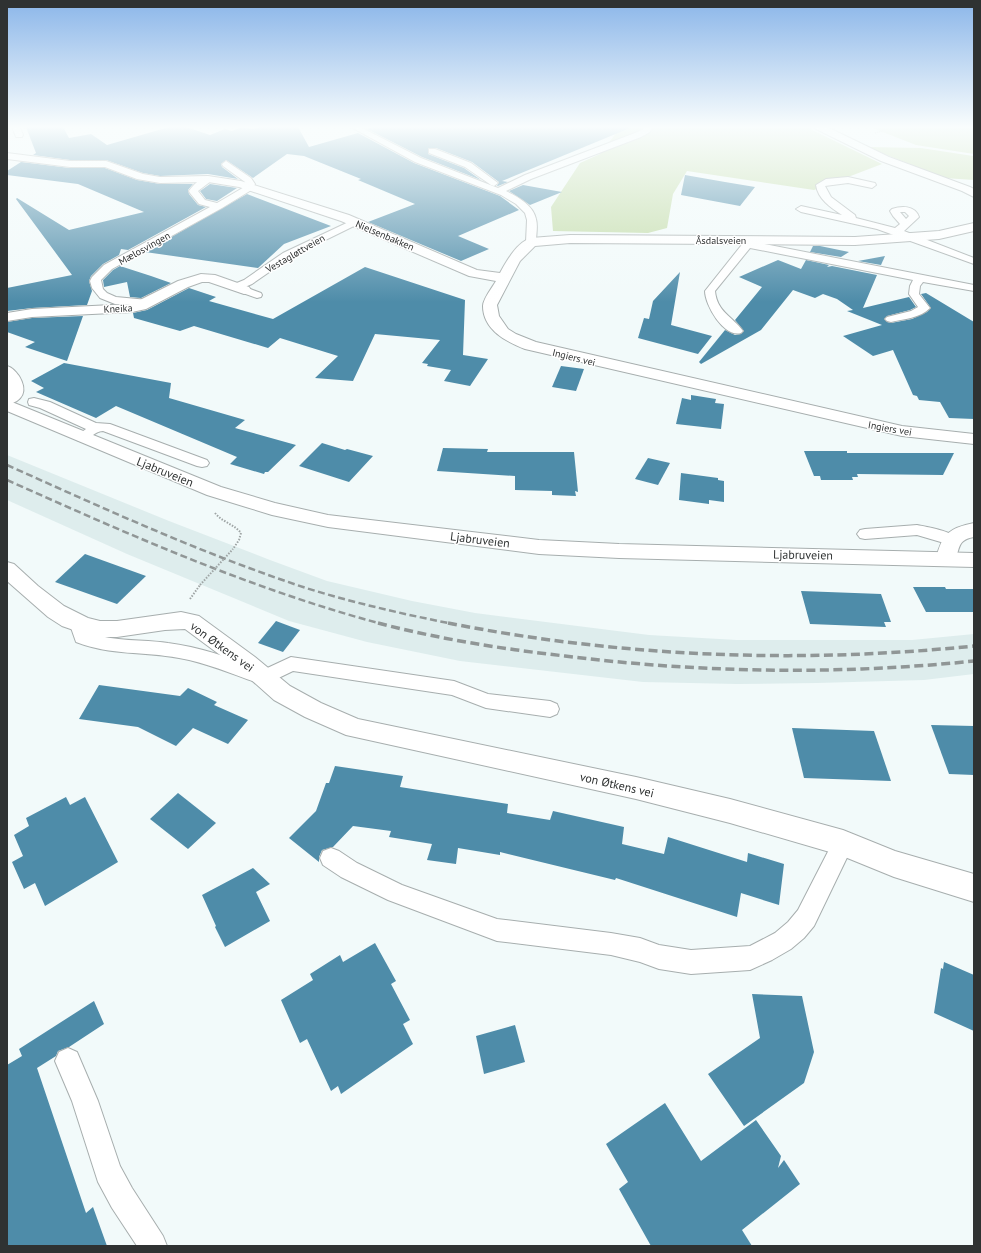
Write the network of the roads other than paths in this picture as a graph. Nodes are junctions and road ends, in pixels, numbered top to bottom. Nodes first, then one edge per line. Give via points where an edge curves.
1 (198, 185) edge
2 (492, 185) edge
3 (497, 185) edge
4 (510, 185) edge
5 (820, 185) edge
6 (958, 185) edge
7 (250, 186) joint
8 (502, 189) junction
9 (971, 190) edge
10 (218, 206) junction
11 (801, 210) dead end
12 (857, 220) junction
13 (355, 222) junction
14 (905, 223) dead end
15 (974, 228) edge
16 (898, 232) junction
17 (911, 237) junction
18 (531, 242) junction
19 (749, 242) junction
20 (974, 261) edge
21 (503, 278) junction
22 (920, 278) junction
23 (240, 288) junction
24 (974, 288) edge
25 (257, 295) dead end
26 (148, 303) junction
27 (7, 317) edge
28 (891, 320) dead end
29 (737, 331) dead end
30 (7, 371) edge
31 (7, 400) edge
32 (34, 402) dead end
33 (7, 405) edge
34 (88, 433) junction
35 (974, 439) edge
36 (202, 463) dead end
37 (974, 530) edge
38 (865, 534) dead end
39 (948, 549) junction
40 (974, 560) edge
41 (7, 569) edge
42 (264, 678) junction
43 (550, 709) dead end
44 (843, 843) junction
45 (331, 858) dead end
46 (974, 888) edge
47 (68, 1061) dead end
48 (153, 1246) edge

1 - 10 lane via 193,191 198,198 205,204
2 - 8 lane
3 - 8 lane
4 - 8 lane
5 - 12 lane via 827,199
6 - 9 street
7 - 10 lane, Mælosvingen
7 - 13 street, Nielsenbakken
8 - 18 lane via 529,212 532,220
10 - 26 lane, Mælosvingen via 108,267 96,279 96,286 107,298
11 - 12 lane, Åsdalsveien
12 - 16 lane, Åsdalsveien
13 - 21 street, Nielsenbakken via 474,273
13 - 23 lane, Vestagløttveien via 287,255
14 - 16 lane
15 - 17 street, Åsdalsveien
16 - 17 lane, Åsdalsveien
17 - 19 street, Åsdalsveien
17 - 20 lane
18 - 19 street, Åsdalsveien via 570,239
18 - 21 street, Ingiers vei via 514,259
19 - 22 lane
19 - 29 lane via 710,291 709,298 716,311
21 - 35 street, Ingiers vei via 490,305 490,314 494,323 513,340 832,416 902,431
22 - 24 lane
22 - 28 lane via 914,294 924,308
23 - 25 lane
23 - 26 street, Kneika via 210,278 201,278 183,284
26 - 27 street, Kneika via 132,308 32,313
30 - 31 street via 17,390 16,394
32 - 34 lane via 45,405
33 - 34 street, Ljabruveien
34 - 36 lane via 105,427
34 - 39 street, Ljabruveien via 185,480 228,496 328,521 539,547 619,551
37 - 39 street via 955,536
38 - 39 lane via 917,530 929,532
39 - 40 street, Ljabruveien
41 - 42 street, von Øtkens vei via 32,594 58,613 90,628 115,629 170,620 191,622
42 - 43 lane, von Øtkens vei via 291,664 454,688 486,701
42 - 44 street, von Øtkens vei via 290,699 355,728 636,788
44 - 45 lane via 806,918 783,941 750,958 691,962 659,957 611,944 497,930 396,894
44 - 46 street, von Øtkens vei via 894,864
47 - 48 lane via 85,1101 108,1172

